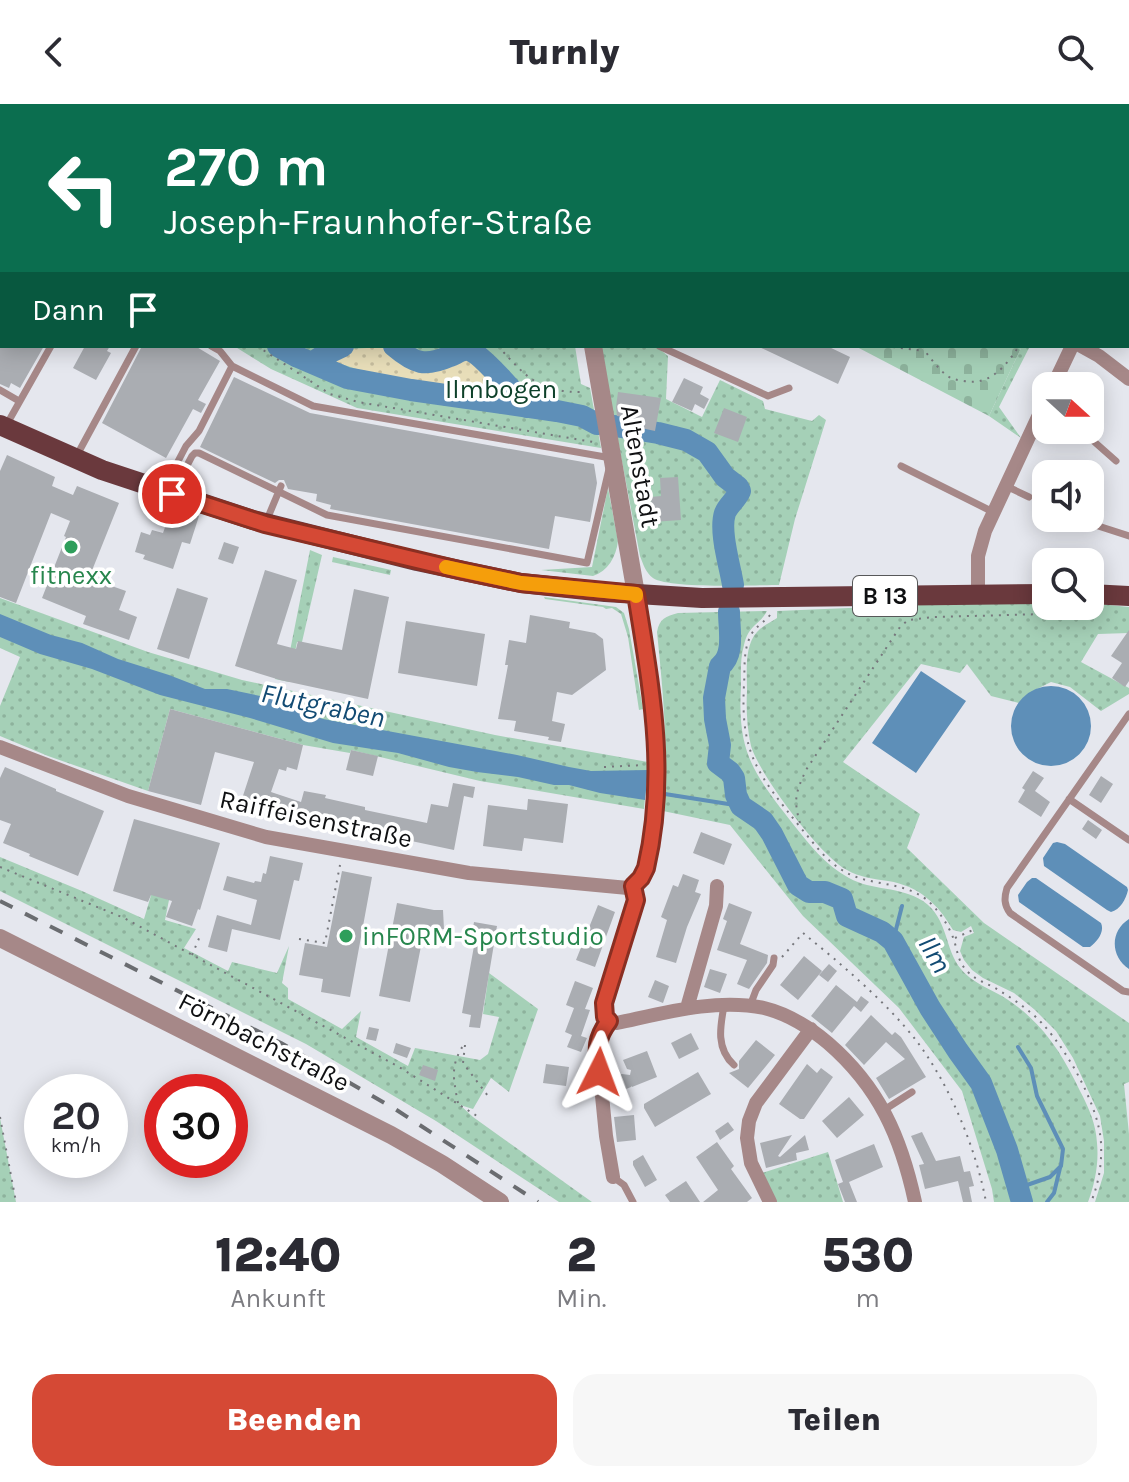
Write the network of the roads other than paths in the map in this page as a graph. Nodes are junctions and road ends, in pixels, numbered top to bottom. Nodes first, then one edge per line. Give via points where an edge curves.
1 (50, 348) edge
2 (135, 348) edge
3 (215, 348) edge
4 (593, 348) edge
5 (663, 348) edge
6 (1071, 348) edge
7 (1085, 348) edge
8 (232, 366) junction
9 (1060, 372) edge
10 (1129, 379) edge
11 (789, 388) dead end
12 (0, 390) edge
13 (19, 401) junction
14 (3, 426) edge
15 (1032, 430) edge
16 (199, 431) junction
17 (1097, 444) edge
18 (610, 447) junction
19 (195, 453) junction
20 (75, 459) junction
21 (1116, 461) dead end
22 (901, 466) dead end
23 (1006, 485) junction
24 (280, 489) junction
25 (168, 492) junction
26 (1029, 497) dead end
27 (993, 512) junction
28 (265, 524) junction
29 (1104, 528) edge
30 (1129, 536) edge
31 (636, 594) junction
32 (978, 594) junction
33 (1032, 594) edge
34 (1104, 595) edge
35 (1129, 596) edge
36 (1129, 714) edge
37 (0, 747) edge
38 (1069, 799) junction
39 (1129, 840) edge
40 (633, 886) junction
41 (717, 886) dead end
42 (0, 938) edge
43 (774, 958) road end
44 (1129, 992) edge
45 (724, 1006) junction
46 (750, 1006) junction
47 (687, 1008) junction
48 (609, 1021) junction
49 (811, 1029) junction
50 (734, 1065) dead end
51 (912, 1092) dead end
52 (884, 1110) junction
53 (613, 1177) joint
54 (500, 1202) edge
55 (633, 1202) edge
56 (770, 1202) edge
57 (915, 1202) edge

1 - 13 lane
2 - 20 lane
3 - 8 lane
4 - 18 street, Altenstadt
5 - 11 lane via 768,396
6 - 9 street
7 - 10 street
8 - 16 lane
8 - 18 lane via 332,413
12 - 13 lane
13 - 14 lane
14 - 20 main road, B 13
15 - 23 street
16 - 19 lane
16 - 25 lane via 186,446
17 - 21 lane
18 - 24 lane via 587,563 327,515
18 - 31 street, Altenstadt
19 - 24 lane
19 - 25 lane
20 - 25 main road, B 13
22 - 27 lane
23 - 26 lane
23 - 27 street
24 - 28 lane
25 - 28 main road, B 13
27 - 32 street via 978,556
28 - 31 main road, B 13 via 521,583
29 - 30 lane
31 - 32 main road, B 13
31 - 40 street via 657,767 646,868
32 - 33 main road, B 13
34 - 35 main road
36 - 38 lane
37 - 40 street, Raiffeisenstraße via 128,796 280,840 469,873
38 - 39 lane
38 - 44 lane via 1007,888 1005,906
40 - 48 street via 636,900 604,1003
41 - 47 street
42 - 54 street, Förnbachstraße via 391,1135
43 - 46 lane
45 - 46 street
45 - 47 street
45 - 50 lane via 721,1039
46 - 49 street
47 - 48 street
48 - 53 street via 599,1036 598,1055
49 - 52 street via 859,1074
49 - 56 street via 756,1103 749,1121 751,1163
51 - 52 lane
52 - 57 street via 905,1158
53 - 55 lane

